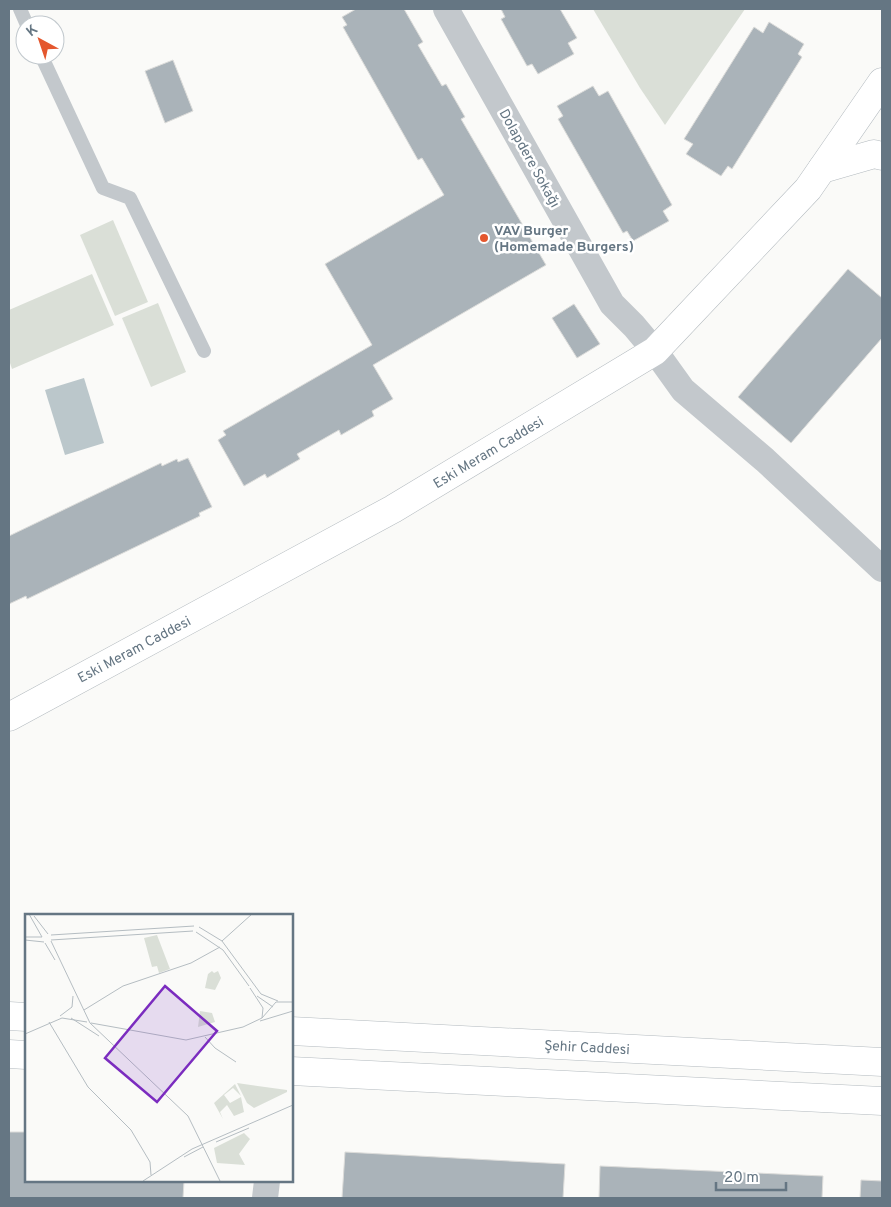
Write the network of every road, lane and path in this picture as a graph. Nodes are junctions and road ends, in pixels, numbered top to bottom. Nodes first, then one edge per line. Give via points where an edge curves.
1 (446, 9) edge
2 (46, 65) edge
3 (879, 93) edge
4 (882, 156) edge
5 (822, 169) junction
6 (204, 351) dead end
7 (655, 351) junction
8 (882, 569) edge
9 (9, 717) edge
10 (9, 1016) edge
11 (25, 1017) edge
12 (292, 1031) edge
13 (9, 1054) edge
14 (25, 1055) edge
15 (882, 1062) edge
16 (292, 1071) edge
17 (882, 1101) edge
18 (266, 1182) edge
19 (265, 1198) edge

1 - 7 street, Dolapdere Sokağı via 612,304
2 - 6 lane via 103,188 130,198
3 - 5 main road, Eski Meram Caddesi
4 - 5 main road via 874,154
5 - 7 main road, Eski Meram Caddesi via 808,189
7 - 8 street, Dolapdere Sokağı via 683,390 765,460
7 - 9 main road, Eski Meram Caddesi via 393,509
10 - 11 main road
12 - 15 main road, Şehir Caddesi
13 - 14 main road
16 - 17 main road
18 - 19 street

